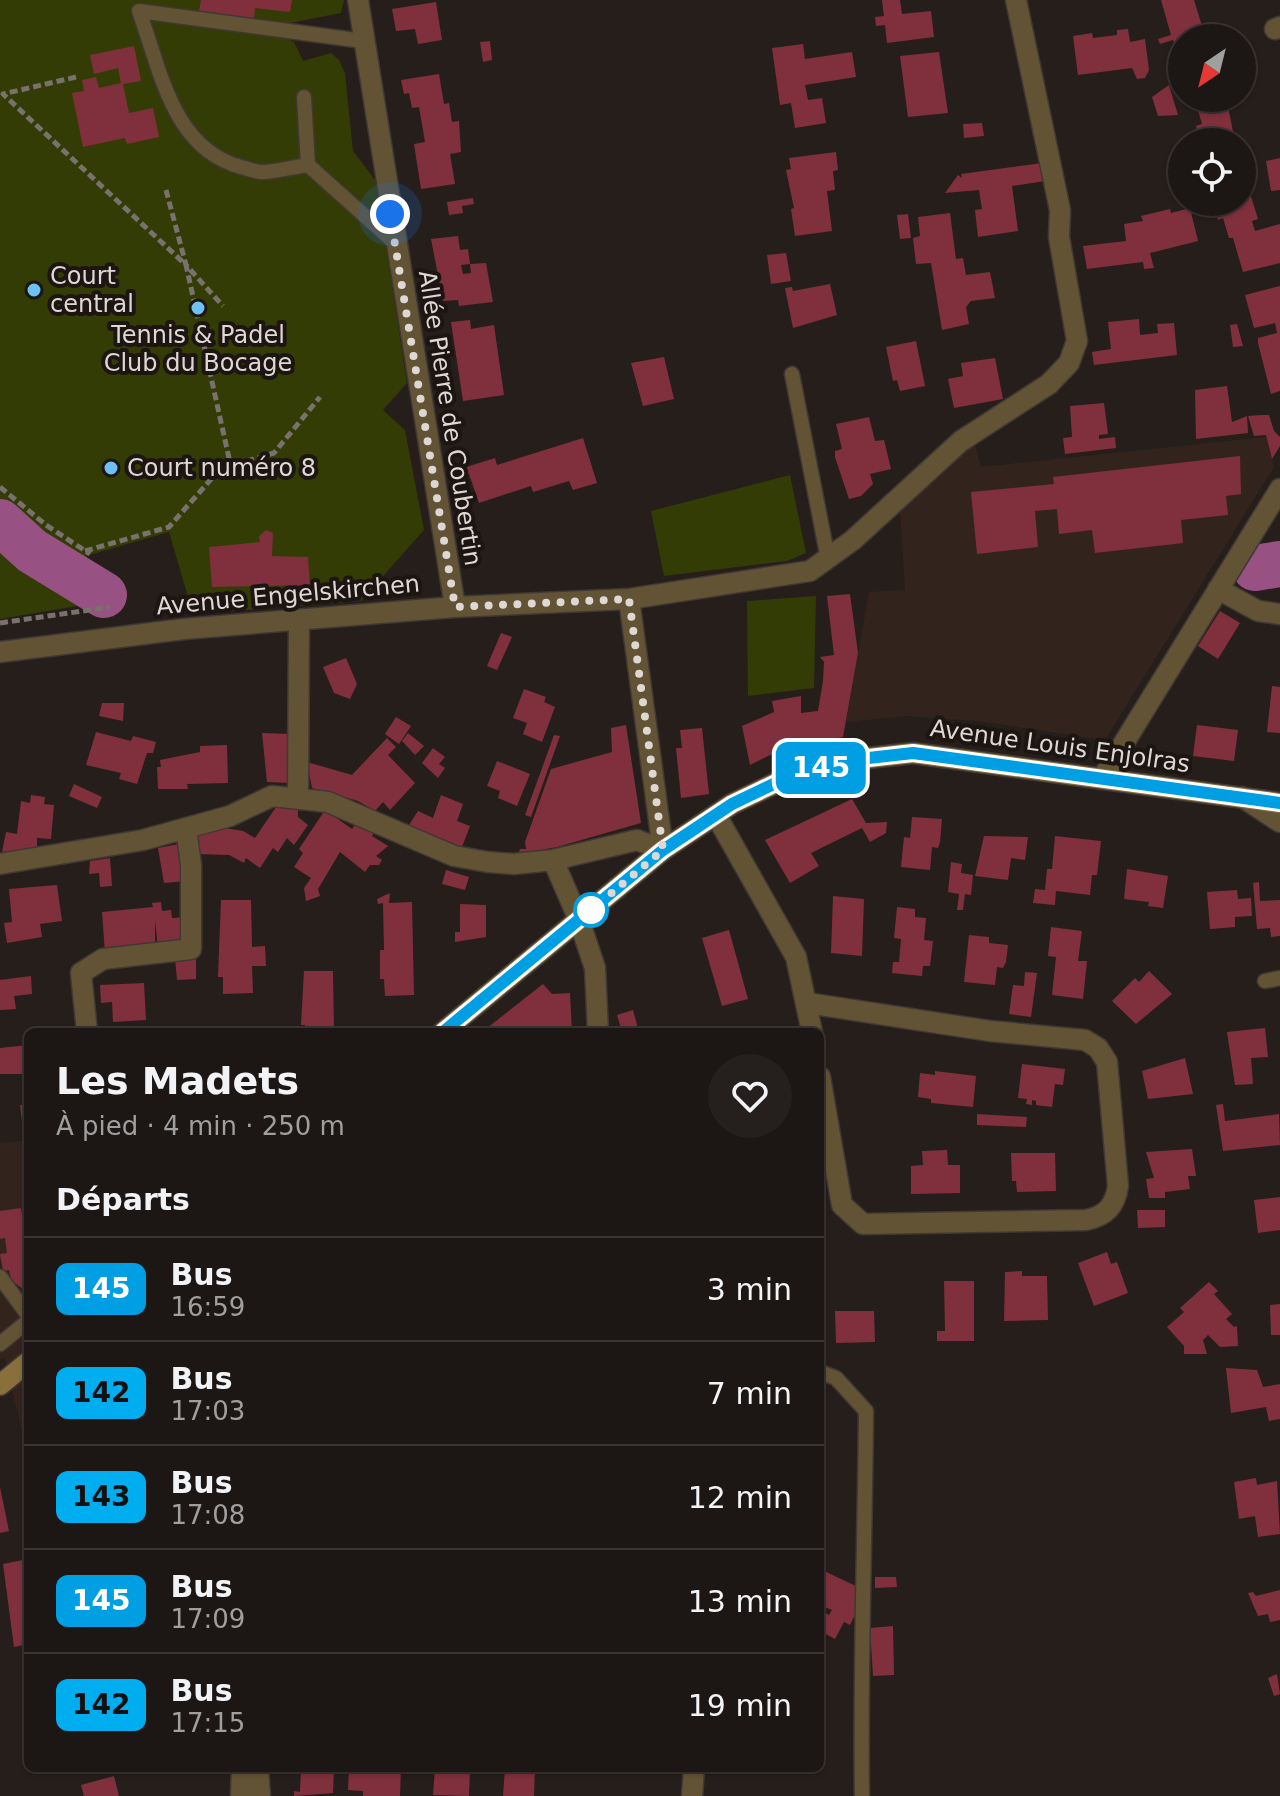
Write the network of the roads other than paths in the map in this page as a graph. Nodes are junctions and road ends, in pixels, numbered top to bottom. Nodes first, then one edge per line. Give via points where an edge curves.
1 (358, 0) edge
2 (1016, 0) edge
3 (136, 6) edge
4 (363, 41) junction
5 (304, 97) dead end
6 (308, 165) junction
7 (395, 243) junction
8 (792, 374) dead end
9 (1280, 489) edge
10 (828, 559) junction
11 (1218, 589) junction
12 (629, 599) junction
13 (455, 607) junction
14 (1280, 614) edge
15 (299, 621) junction
16 (0, 652) edge
17 (1103, 777) junction
18 (298, 797) junction
19 (1242, 797) junction
20 (1280, 803) edge
21 (716, 815) junction
22 (1280, 822) edge
23 (186, 828) junction
24 (663, 850) junction
25 (553, 860) junction
26 (0, 864) edge
27 (579, 920) junction
28 (807, 1003) junction
29 (87, 1028) edge
30 (448, 1028) edge
31 (598, 1028) edge
32 (811, 1028) edge
33 (824, 1100) edge
34 (0, 1277) edge
35 (24, 1312) edge
36 (24, 1322) edge
37 (0, 1344) edge
38 (24, 1365) edge
39 (824, 1374) edge
40 (0, 1385) edge
41 (242, 1772) edge
42 (258, 1772) edge
43 (694, 1772) edge
44 (241, 1796) edge
45 (260, 1796) edge
46 (692, 1796) edge
47 (862, 1796) edge

1 - 4 street, Allée Pierre de Coubertin
2 - 10 street, Avenue Engelskirchen via 1060,210 1059,237 1077,341 1069,363 1049,384 961,441
3 - 4 lane
3 - 6 lane via 176,111 204,151 263,173
4 - 7 street, Allée Pierre de Coubertin
5 - 6 lane
6 - 7 lane
7 - 13 street, Allée Pierre de Coubertin
8 - 10 lane
9 - 11 street
10 - 12 street, Avenue Engelskirchen via 810,571
11 - 14 street via 1258,611
11 - 17 street
12 - 13 street, Avenue Engelskirchen
12 - 24 street
13 - 15 street, Avenue Engelskirchen
15 - 16 street, Avenue Engelskirchen
15 - 18 street
17 - 19 main road, Avenue Louis Enjolras
17 - 21 main road, Avenue Louis Enjolras via 913,753 876,756 780,781
18 - 23 street via 272,796 230,816
18 - 25 street via 351,810 454,856 514,864
19 - 20 main road, Avenue Louis Enjolras
19 - 22 street
21 - 24 main road, Avenue Louis Enjolras
21 - 28 street via 796,957
23 - 26 street
23 - 29 street via 191,949 103,959 81,973
24 - 25 street via 637,840
24 - 27 main road, Avenue Louis Enjolras
25 - 27 street
27 - 30 main road, Avenue Louis Enjolras
27 - 31 street via 595,968
28 - 32 street
28 - 33 street via 1085,1040 1098,1048 1107,1062 1116,1201 1099,1217 1086,1220 863,1224 842,1205
34 - 35 lane
36 - 37 lane
38 - 40 main road
39 - 47 lane via 836,1378 866,1411
41 - 44 street
42 - 45 street
43 - 46 street

